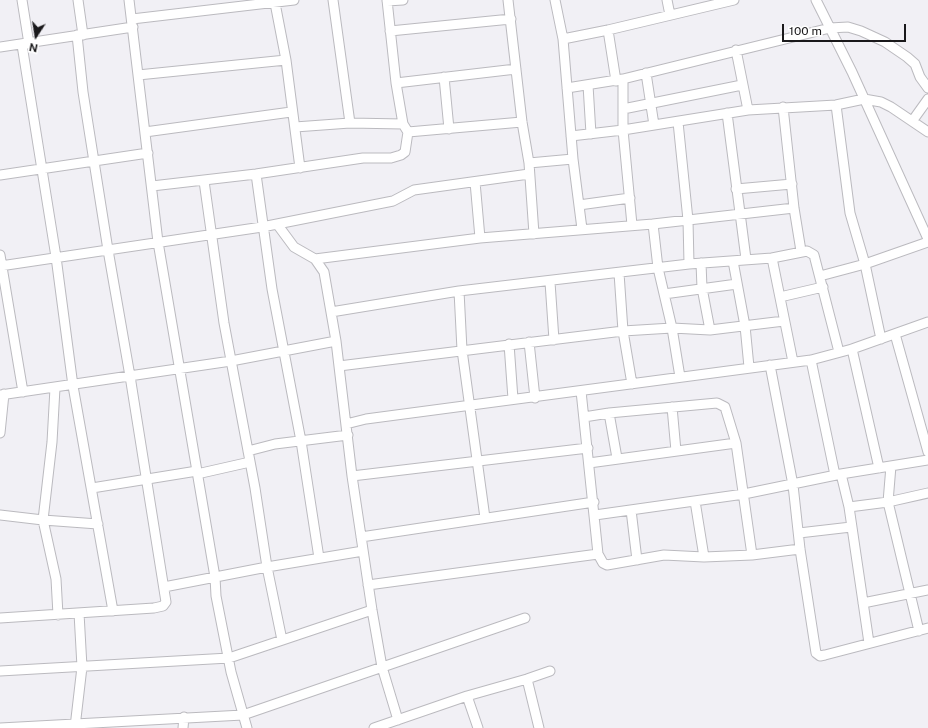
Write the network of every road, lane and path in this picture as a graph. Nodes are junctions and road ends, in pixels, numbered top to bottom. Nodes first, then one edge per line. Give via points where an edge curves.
1 (22, 0) edge
2 (78, 0) edge
3 (129, 0) edge
4 (294, 0) edge
5 (333, 0) edge
6 (403, 0) edge
7 (508, 0) edge
8 (555, 0) edge
9 (667, 0) edge
10 (734, 0) edge
11 (816, 0) edge
12 (387, 1) edge
13 (276, 2) edge
14 (670, 15) junction
15 (511, 19) junction
16 (133, 23) junction
17 (830, 28) junction
18 (608, 30) junction
19 (390, 31) junction
20 (80, 35) junction
21 (563, 39) junction
22 (25, 44) junction
23 (0, 48) edge
24 (736, 50) junction
25 (286, 60) junction
26 (516, 69) junction
27 (646, 73) junction
28 (138, 75) junction
29 (444, 78) junction
30 (619, 80) junction
31 (396, 83) junction
32 (588, 85) junction
33 (742, 85) junction
34 (567, 88) junction
35 (928, 88) edge
36 (864, 99) junction
37 (928, 99) edge
38 (651, 104) junction
39 (836, 105) junction
40 (783, 107) junction
41 (624, 109) junction
42 (748, 110) junction
43 (291, 112) junction
44 (727, 113) junction
45 (912, 120) junction
46 (522, 122) junction
47 (678, 122) junction
48 (350, 123) junction
49 (654, 125) junction
50 (295, 127) junction
51 (406, 128) junction
52 (449, 129) junction
53 (623, 130) junction
54 (145, 132) junction
55 (928, 132) edge
56 (591, 134) junction
57 (571, 136) junction
58 (148, 153) junction
59 (573, 159) junction
60 (95, 161) junction
61 (529, 163) junction
62 (300, 168) junction
63 (42, 169) junction
64 (256, 174) junction
65 (530, 174) junction
66 (0, 175) edge
67 (204, 181) junction
68 (475, 182) junction
69 (792, 184) junction
70 (152, 186) junction
71 (736, 189) junction
72 (630, 198) junction
73 (579, 205) junction
74 (794, 208) junction
75 (739, 214) junction
76 (688, 220) junction
77 (277, 224) junction
78 (653, 224) junction
79 (632, 225) junction
80 (262, 227) junction
81 (926, 228) edge
82 (582, 229) junction
83 (534, 234) junction
84 (211, 236) junction
85 (480, 238) junction
86 (928, 240) edge
87 (158, 242) junction
88 (108, 250) junction
89 (801, 251) junction
90 (0, 255) edge
91 (56, 257) junction
92 (772, 258) junction
93 (315, 259) junction
94 (746, 259) junction
95 (734, 260) junction
96 (689, 264) junction
97 (700, 264) junction
98 (865, 264) junction
99 (1, 266) edge
100 (658, 268) junction
101 (619, 273) junction
102 (820, 276) junction
103 (550, 282) junction
104 (737, 284) junction
105 (823, 287) junction
106 (702, 288) junction
107 (459, 291) junction
108 (664, 294) junction
109 (780, 297) junction
110 (331, 312) junction
111 (784, 321) junction
112 (928, 322) edge
113 (746, 326) junction
114 (672, 328) junction
115 (710, 330) junction
116 (623, 331) junction
117 (895, 334) junction
118 (881, 339) junction
119 (554, 340) junction
120 (336, 341) junction
121 (529, 342) junction
122 (509, 344) junction
123 (852, 349) junction
124 (462, 350) junction
125 (286, 352) junction
126 (840, 352) junction
127 (811, 360) junction
128 (231, 361) junction
129 (793, 362) junction
130 (770, 365) junction
131 (339, 366) junction
132 (180, 368) junction
133 (749, 368) junction
134 (130, 376) junction
135 (680, 377) junction
136 (632, 384) junction
137 (73, 386) junction
138 (55, 388) junction
139 (581, 391) junction
140 (23, 392) junction
141 (2, 395) edge
142 (535, 398) junction
143 (514, 399) junction
144 (471, 405) junction
145 (672, 407) junction
146 (609, 413) junction
147 (584, 417) junction
148 (346, 424) junction
149 (0, 433) edge
150 (348, 435) junction
151 (302, 441) junction
152 (736, 443) junction
153 (588, 448) junction
154 (248, 451) junction
155 (676, 451) junction
156 (928, 452) edge
157 (617, 458) junction
158 (928, 460) edge
159 (476, 461) junction
160 (250, 462) junction
161 (589, 463) junction
162 (891, 466) junction
163 (879, 468) junction
164 (197, 472) junction
165 (838, 474) junction
166 (352, 476) junction
167 (145, 480) junction
168 (793, 485) junction
169 (92, 488) junction
170 (928, 493) edge
171 (744, 494) junction
172 (695, 501) junction
173 (594, 502) junction
174 (888, 502) junction
175 (849, 507) junction
176 (630, 510) junction
177 (0, 515) edge
178 (595, 515) junction
179 (485, 518) junction
180 (43, 520) junction
181 (98, 524) junction
182 (851, 526) junction
183 (799, 533) junction
184 (361, 537) junction
185 (800, 549) junction
186 (363, 551) junction
187 (598, 554) junction
188 (752, 555) junction
189 (704, 557) junction
190 (319, 558) junction
191 (637, 560) junction
192 (267, 567) junction
193 (215, 577) junction
194 (368, 585) junction
195 (164, 587) junction
196 (928, 590) edge
197 (909, 594) junction
198 (863, 603) junction
199 (372, 610) junction
200 (113, 611) junction
201 (79, 613) junction
202 (58, 615) junction
203 (0, 618) edge
204 (525, 618) dead end
205 (924, 630) edge
206 (282, 640) junction
207 (869, 643) junction
208 (229, 658) junction
209 (82, 667) junction
210 (382, 667) junction
211 (550, 670) dead end
212 (0, 671) edge
213 (527, 679) junction
214 (467, 696) junction
215 (243, 715) junction
216 (184, 717) junction
217 (398, 720) junction
218 (75, 726) edge
219 (0, 728) edge
220 (183, 728) edge
221 (246, 728) edge
222 (374, 728) edge
223 (478, 728) edge
224 (539, 728) edge

1 - 22 street
2 - 20 street
3 - 16 street
4 - 13 street
5 - 48 street
6 - 12 street
7 - 15 street
8 - 21 street
9 - 14 street
10 - 14 street
11 - 17 street
12 - 19 street
13 - 16 street
13 - 25 street
14 - 18 street
15 - 19 street
15 - 26 street
16 - 20 street
16 - 28 street
17 - 24 street
17 - 35 street via 848,27 885,42 912,61
17 - 36 street
18 - 21 street
18 - 30 street
19 - 31 street
20 - 22 street
20 - 60 street via 83,92
21 - 34 street
22 - 23 street
22 - 63 street
24 - 27 street
24 - 33 street
25 - 28 street
25 - 43 street
26 - 29 street
26 - 46 street
27 - 30 street
27 - 38 street
28 - 54 street
29 - 31 street
29 - 52 street
30 - 32 street
30 - 41 street
31 - 51 street
32 - 34 street
32 - 56 street
33 - 38 street
33 - 42 street
34 - 57 street
36 - 39 street
36 - 45 street via 881,102
36 - 81 street
37 - 45 street
38 - 41 street
38 - 49 street
39 - 40 street
39 - 98 street via 850,213
40 - 42 street
40 - 69 street
41 - 53 street
42 - 44 street
43 - 50 street
43 - 54 street
44 - 47 street
44 - 71 street
45 - 55 street
46 - 52 street
46 - 61 street
47 - 49 street
47 - 76 street
48 - 50 street
48 - 51 street
49 - 53 street
50 - 62 street
51 - 52 street
51 - 62 street via 405,152 401,155
53 - 56 street
53 - 72 street
54 - 58 street
56 - 57 street
57 - 59 street
58 - 60 street
58 - 70 street
59 - 61 street
59 - 73 street
60 - 63 street
60 - 88 street
61 - 65 street
62 - 64 street
63 - 66 street
63 - 91 street
64 - 67 street
64 - 80 street
65 - 68 street
65 - 83 street
67 - 70 street
67 - 84 street
68 - 77 street via 414,190 393,201
68 - 85 street
69 - 71 street
69 - 74 street
70 - 87 street
71 - 75 street
72 - 73 street
72 - 79 street
73 - 82 street
74 - 75 street
74 - 89 street
75 - 76 street
75 - 94 street
76 - 78 street
76 - 96 street
77 - 80 street
77 - 93 street via 294,247
78 - 79 street
78 - 100 street
79 - 82 street
80 - 84 street
80 - 125 street
81 - 86 street
82 - 83 street
83 - 85 street
84 - 87 street
84 - 128 street
85 - 93 street
86 - 98 street
87 - 88 street
87 - 132 street
88 - 91 street
88 - 134 street
89 - 92 street
89 - 102 street via 807,251 814,256
90 - 99 street
91 - 99 street
91 - 137 street
92 - 94 street
92 - 109 street
93 - 110 street via 324,272
94 - 95 street
95 - 97 street
95 - 104 street
96 - 97 street
96 - 100 street
97 - 106 street
98 - 102 street
98 - 118 street
99 - 140 street
100 - 101 street
100 - 108 street
101 - 103 street
101 - 116 street
102 - 105 street
103 - 107 street
103 - 119 street
104 - 106 street
104 - 113 street
105 - 109 street
105 - 126 street
106 - 108 street
106 - 115 street
107 - 110 street
107 - 124 street
108 - 114 street
109 - 111 street
110 - 120 street
111 - 113 street
111 - 129 street
112 - 117 street
113 - 115 street
113 - 133 street
114 - 115 street
114 - 116 street
114 - 135 street
116 - 119 street
116 - 136 street
117 - 118 street
117 - 156 street
118 - 123 street
119 - 121 street
120 - 125 street
120 - 131 street
121 - 122 street
121 - 142 street
122 - 124 street
122 - 143 street
123 - 126 street
123 - 163 street
124 - 131 street
124 - 144 street
125 - 128 street
125 - 151 street
126 - 127 street
127 - 129 street
127 - 165 street
128 - 132 street
128 - 154 street
129 - 130 street
130 - 133 street
130 - 168 street
131 - 148 street
132 - 134 street
132 - 164 street
133 - 135 street
134 - 137 street
134 - 167 street
135 - 136 street
136 - 139 street
137 - 138 street
137 - 169 street
138 - 140 street
138 - 180 street
139 - 142 street
139 - 147 street
140 - 141 street
141 - 149 street
142 - 143 street
143 - 144 street
144 - 148 street
144 - 159 street
145 - 146 street
145 - 152 street via 717,403 722,405 727,411
145 - 155 street
146 - 147 street
146 - 157 street
147 - 153 street
148 - 150 street
150 - 151 street
150 - 166 street
151 - 154 street
151 - 190 street
152 - 155 street
152 - 171 street
153 - 159 street
153 - 161 street
154 - 160 street
155 - 157 street
157 - 161 street
158 - 162 street
159 - 166 street
159 - 179 street
160 - 164 street
160 - 192 street
161 - 173 street
162 - 163 street
162 - 174 street
163 - 165 street
164 - 167 street
164 - 193 street
165 - 168 street
165 - 175 street
166 - 184 street
167 - 169 street
167 - 195 street
168 - 171 street
168 - 183 street
169 - 181 street
170 - 174 street
171 - 172 street
171 - 188 street
172 - 176 street
172 - 189 street
173 - 178 street
173 - 179 street
174 - 175 street
174 - 197 street
175 - 182 street
176 - 178 street
176 - 191 street
177 - 180 street
178 - 187 street
179 - 184 street
180 - 181 street
180 - 202 street via 56,579
181 - 200 street
182 - 183 street
182 - 198 street
183 - 185 street
184 - 186 street
185 - 188 street
185 - 207 street via 816,653 820,656
186 - 190 street
186 - 194 street
187 - 191 street via 607,566
187 - 194 street
188 - 189 street
189 - 191 street via 664,555
190 - 192 street
192 - 193 street
192 - 206 street
193 - 195 street
193 - 208 street via 216,596
194 - 199 street
195 - 200 street via 166,602 163,606
196 - 197 street
197 - 198 street
197 - 205 street
198 - 207 street
199 - 206 street
199 - 210 street
200 - 201 street
201 - 202 street
201 - 209 street
202 - 203 street
204 - 210 street
205 - 207 street
206 - 208 street
208 - 209 street
208 - 215 street
209 - 212 street
209 - 218 street
210 - 215 street
210 - 217 street
211 - 213 street
213 - 214 street
213 - 224 street
214 - 217 street
214 - 223 street
215 - 216 street
215 - 221 street
216 - 218 street
216 - 220 street
217 - 222 street
218 - 219 street

